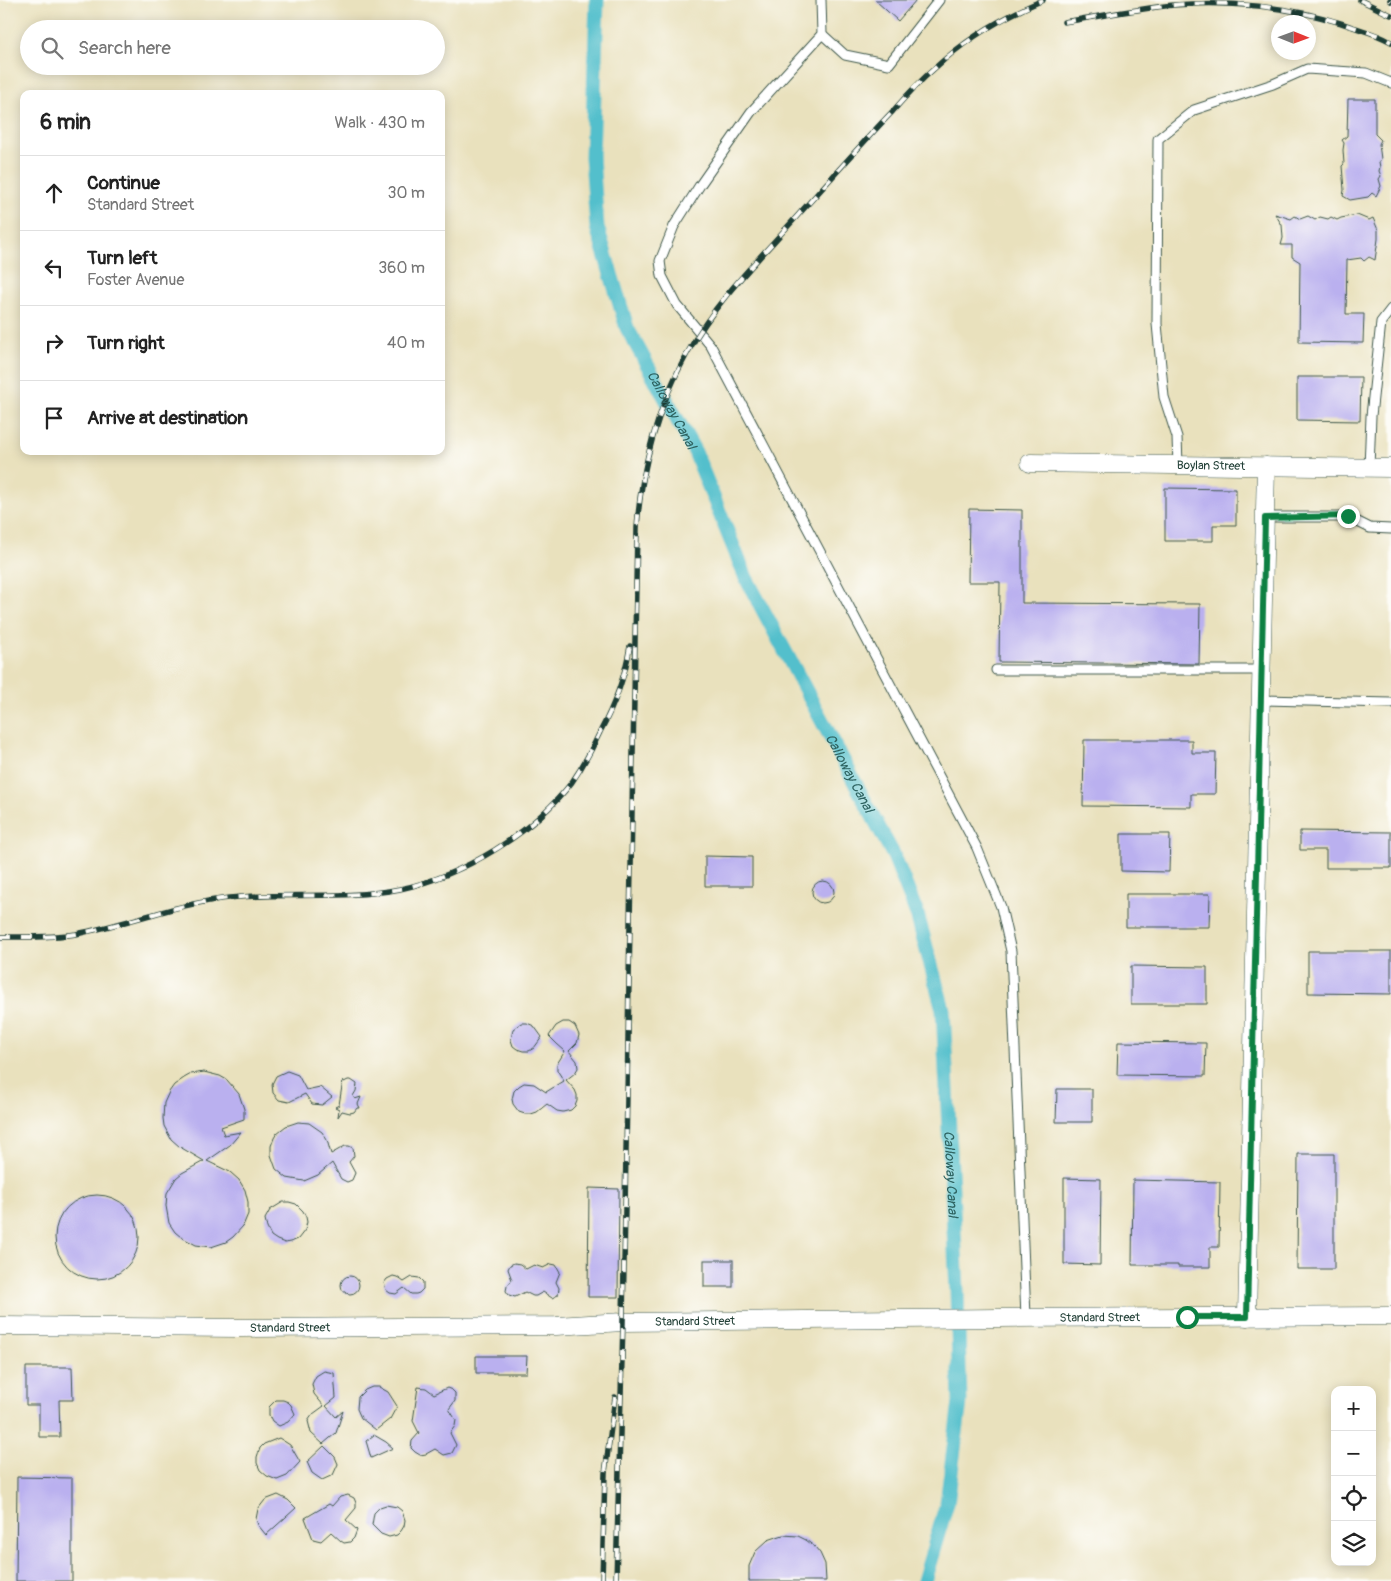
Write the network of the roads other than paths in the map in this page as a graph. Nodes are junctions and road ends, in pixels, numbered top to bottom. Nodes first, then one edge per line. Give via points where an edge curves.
1 (820, 0) edge
2 (938, 0) edge
3 (822, 34) junction
4 (1391, 83) edge
5 (1391, 309) edge
6 (1030, 464) dead end
7 (1178, 465) junction
8 (1266, 466) junction
9 (1369, 468) junction
10 (1391, 468) edge
11 (1265, 518) junction
12 (1391, 529) edge
13 (996, 670) dead end
14 (1262, 670) junction
15 (1261, 700) junction
16 (1391, 703) edge
17 (1391, 1316) edge
18 (1247, 1317) junction
19 (1026, 1318) junction
20 (0, 1326) edge

1 - 3 lane
2 - 3 lane via 889,64 845,55
3 - 19 lane via 751,112 700,185 674,226 660,261 662,276 677,305 711,346 977,848 1001,907 1012,951
4 - 7 lane via 1366,72 1307,69 1273,84 1194,110 1158,138 1157,324 1164,397 1177,437
5 - 9 lane via 1381,322
6 - 7 street, Boylan Street
7 - 8 street, Boylan Street
8 - 9 street, Boylan Street
8 - 11 street
9 - 10 street, Boylan Street
11 - 12 lane via 1348,516 1370,528
11 - 14 street
13 - 14 lane
14 - 15 street
15 - 16 lane
15 - 18 street
17 - 18 street, Standard Street
18 - 19 street, Standard Street
19 - 20 street, Standard Street via 623,1322 556,1326

